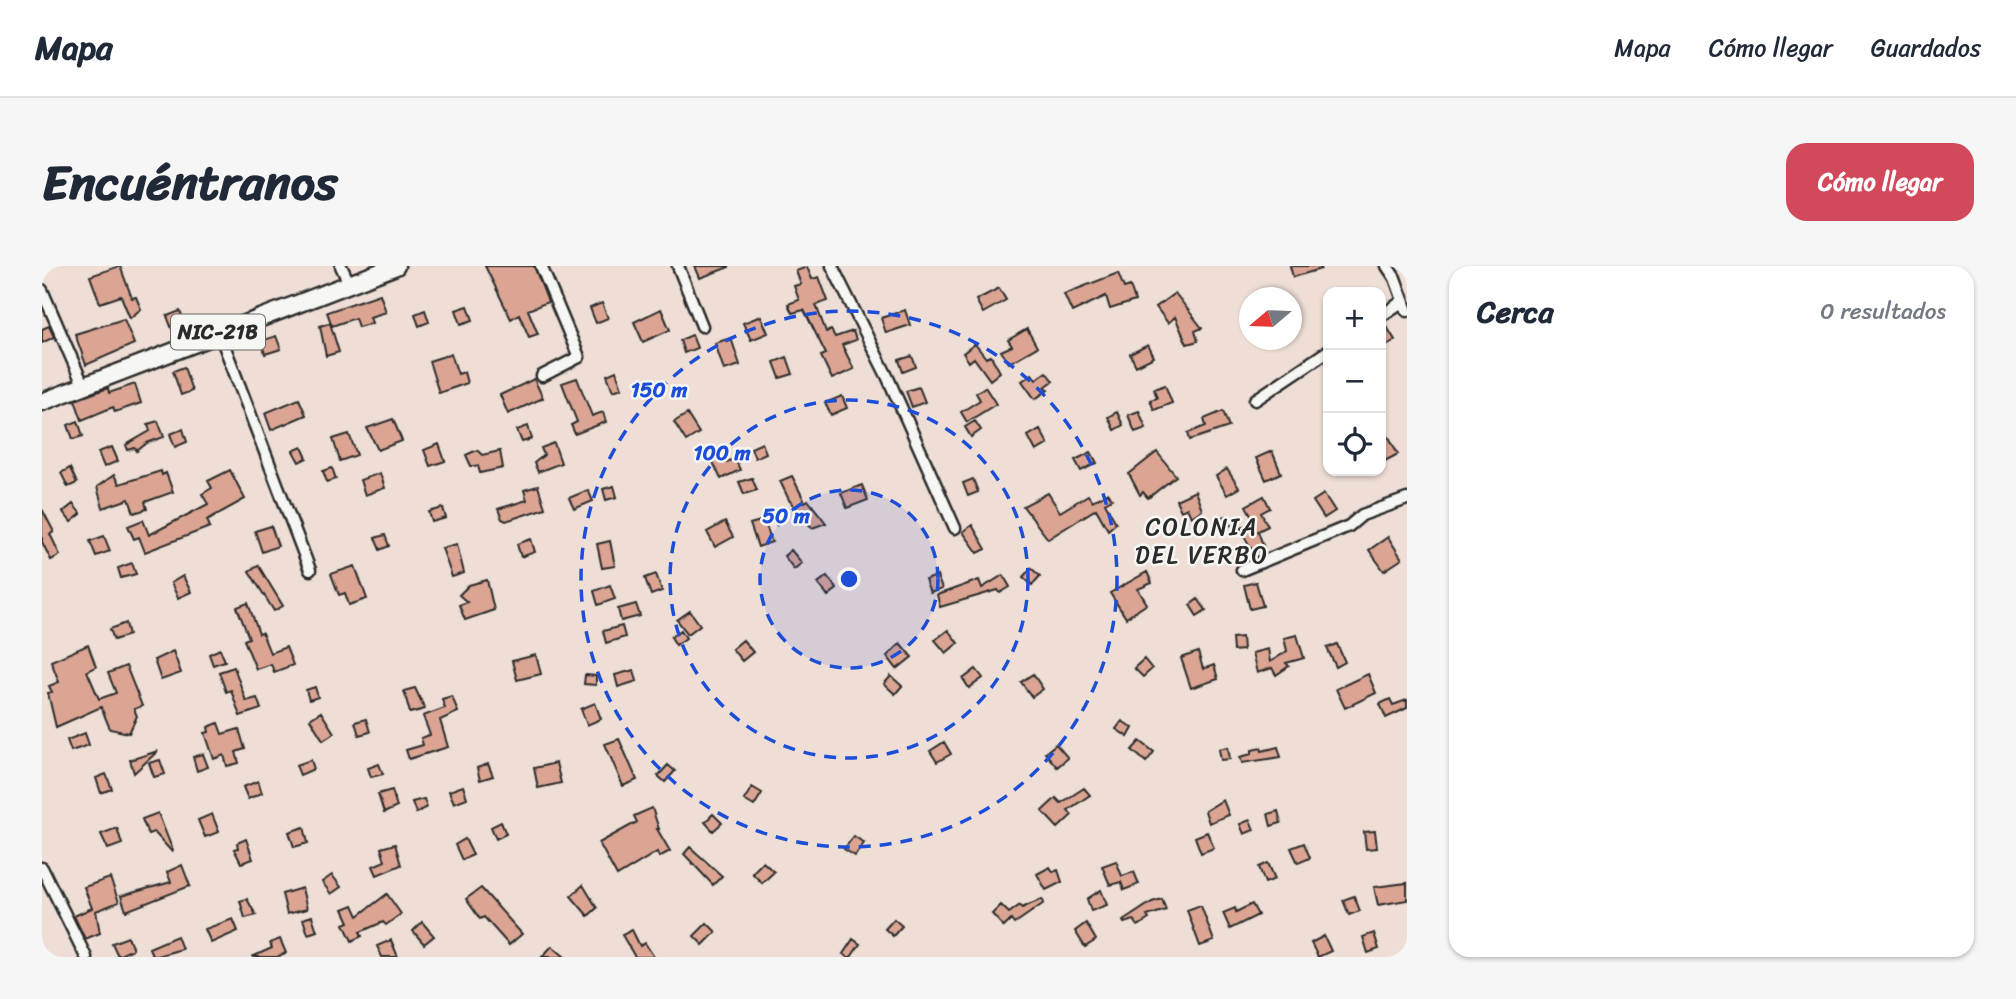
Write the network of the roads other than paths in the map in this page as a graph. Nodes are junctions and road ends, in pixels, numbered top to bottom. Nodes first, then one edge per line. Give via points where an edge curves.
1 (341, 266) edge
2 (396, 266) edge
3 (541, 266) edge
4 (678, 266) edge
5 (832, 266) edge
6 (1387, 266) edge
7 (349, 283) junction
8 (42, 290) edge
9 (1405, 306) edge
10 (1386, 314) edge
11 (702, 326) dead end
12 (219, 332) junction
13 (1323, 354) edge
14 (542, 376) dead end
15 (85, 387) junction
16 (1255, 400) dead end
17 (42, 402) edge
18 (1407, 499) edge
19 (955, 528) dead end
20 (310, 570) dead end
21 (1242, 570) dead end
22 (42, 868) edge
23 (86, 957) edge

1 - 7 street
2 - 7 highway, NIC-21B
3 - 14 street via 579,357
4 - 11 street
5 - 19 street
6 - 9 street
7 - 12 highway, NIC-21B
8 - 15 street
9 - 10 street
12 - 15 highway, NIC-21B
12 - 20 street
13 - 16 street
15 - 17 highway, NIC-21B
18 - 21 street
22 - 23 street

